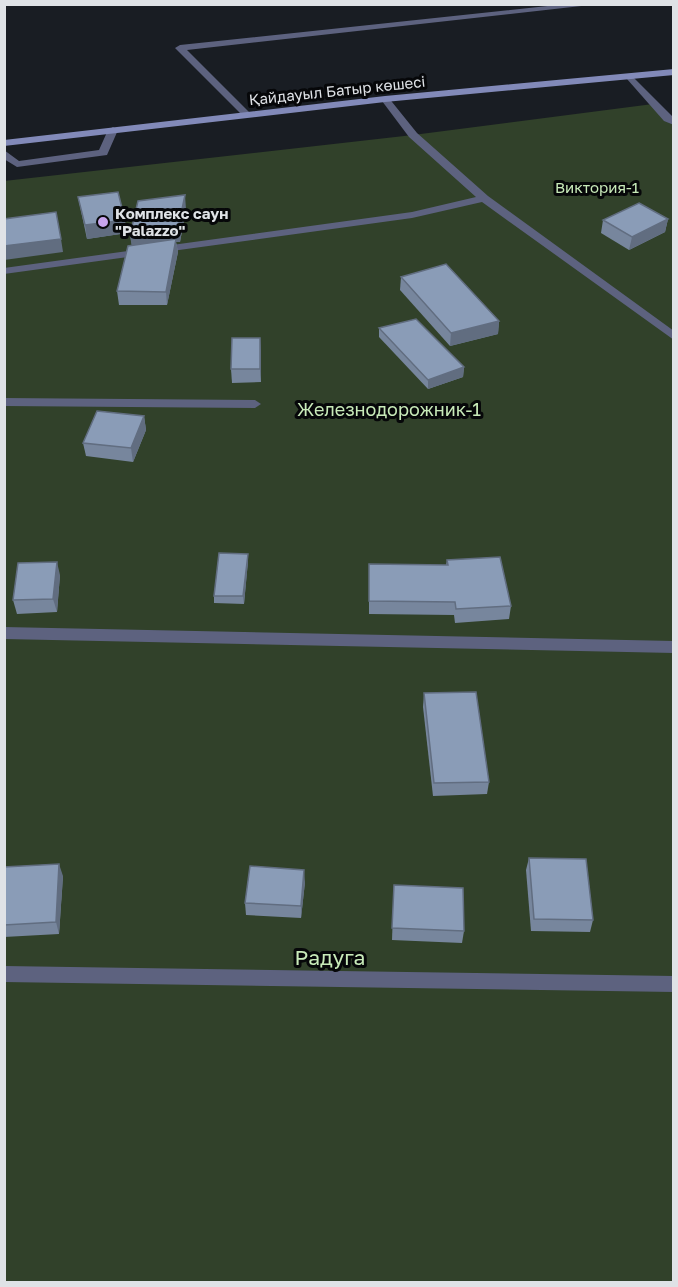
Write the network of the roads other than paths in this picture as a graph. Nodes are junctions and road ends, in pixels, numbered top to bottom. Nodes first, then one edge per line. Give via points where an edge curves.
1 (595, 4) edge
2 (674, 72) edge
3 (630, 77) junction
4 (385, 99) junction
5 (248, 115) junction
6 (674, 122) edge
7 (113, 130) junction
8 (4, 143) edge
9 (4, 153) edge
10 (484, 198) junction
11 (4, 271) edge
12 (674, 337) edge
13 (4, 402) edge
14 (255, 404) dead end
15 (4, 633) edge
16 (674, 647) edge
17 (4, 974) edge
18 (674, 984) edge

1 - 5 street via 180,48
2 - 3 street, Қайдауыл Батыр көшесі
3 - 4 street, Қайдауыл Батыр көшесі
3 - 6 street
4 - 5 street, Қайдауыл Батыр көшесі
4 - 10 street via 413,135
5 - 7 street, Қайдауыл Батыр көшесі
7 - 8 street, Қайдауыл Батыр көшесі
7 - 9 street via 104,153 16,164
10 - 11 street via 412,215
10 - 12 street
13 - 14 street
15 - 16 street
17 - 18 street

